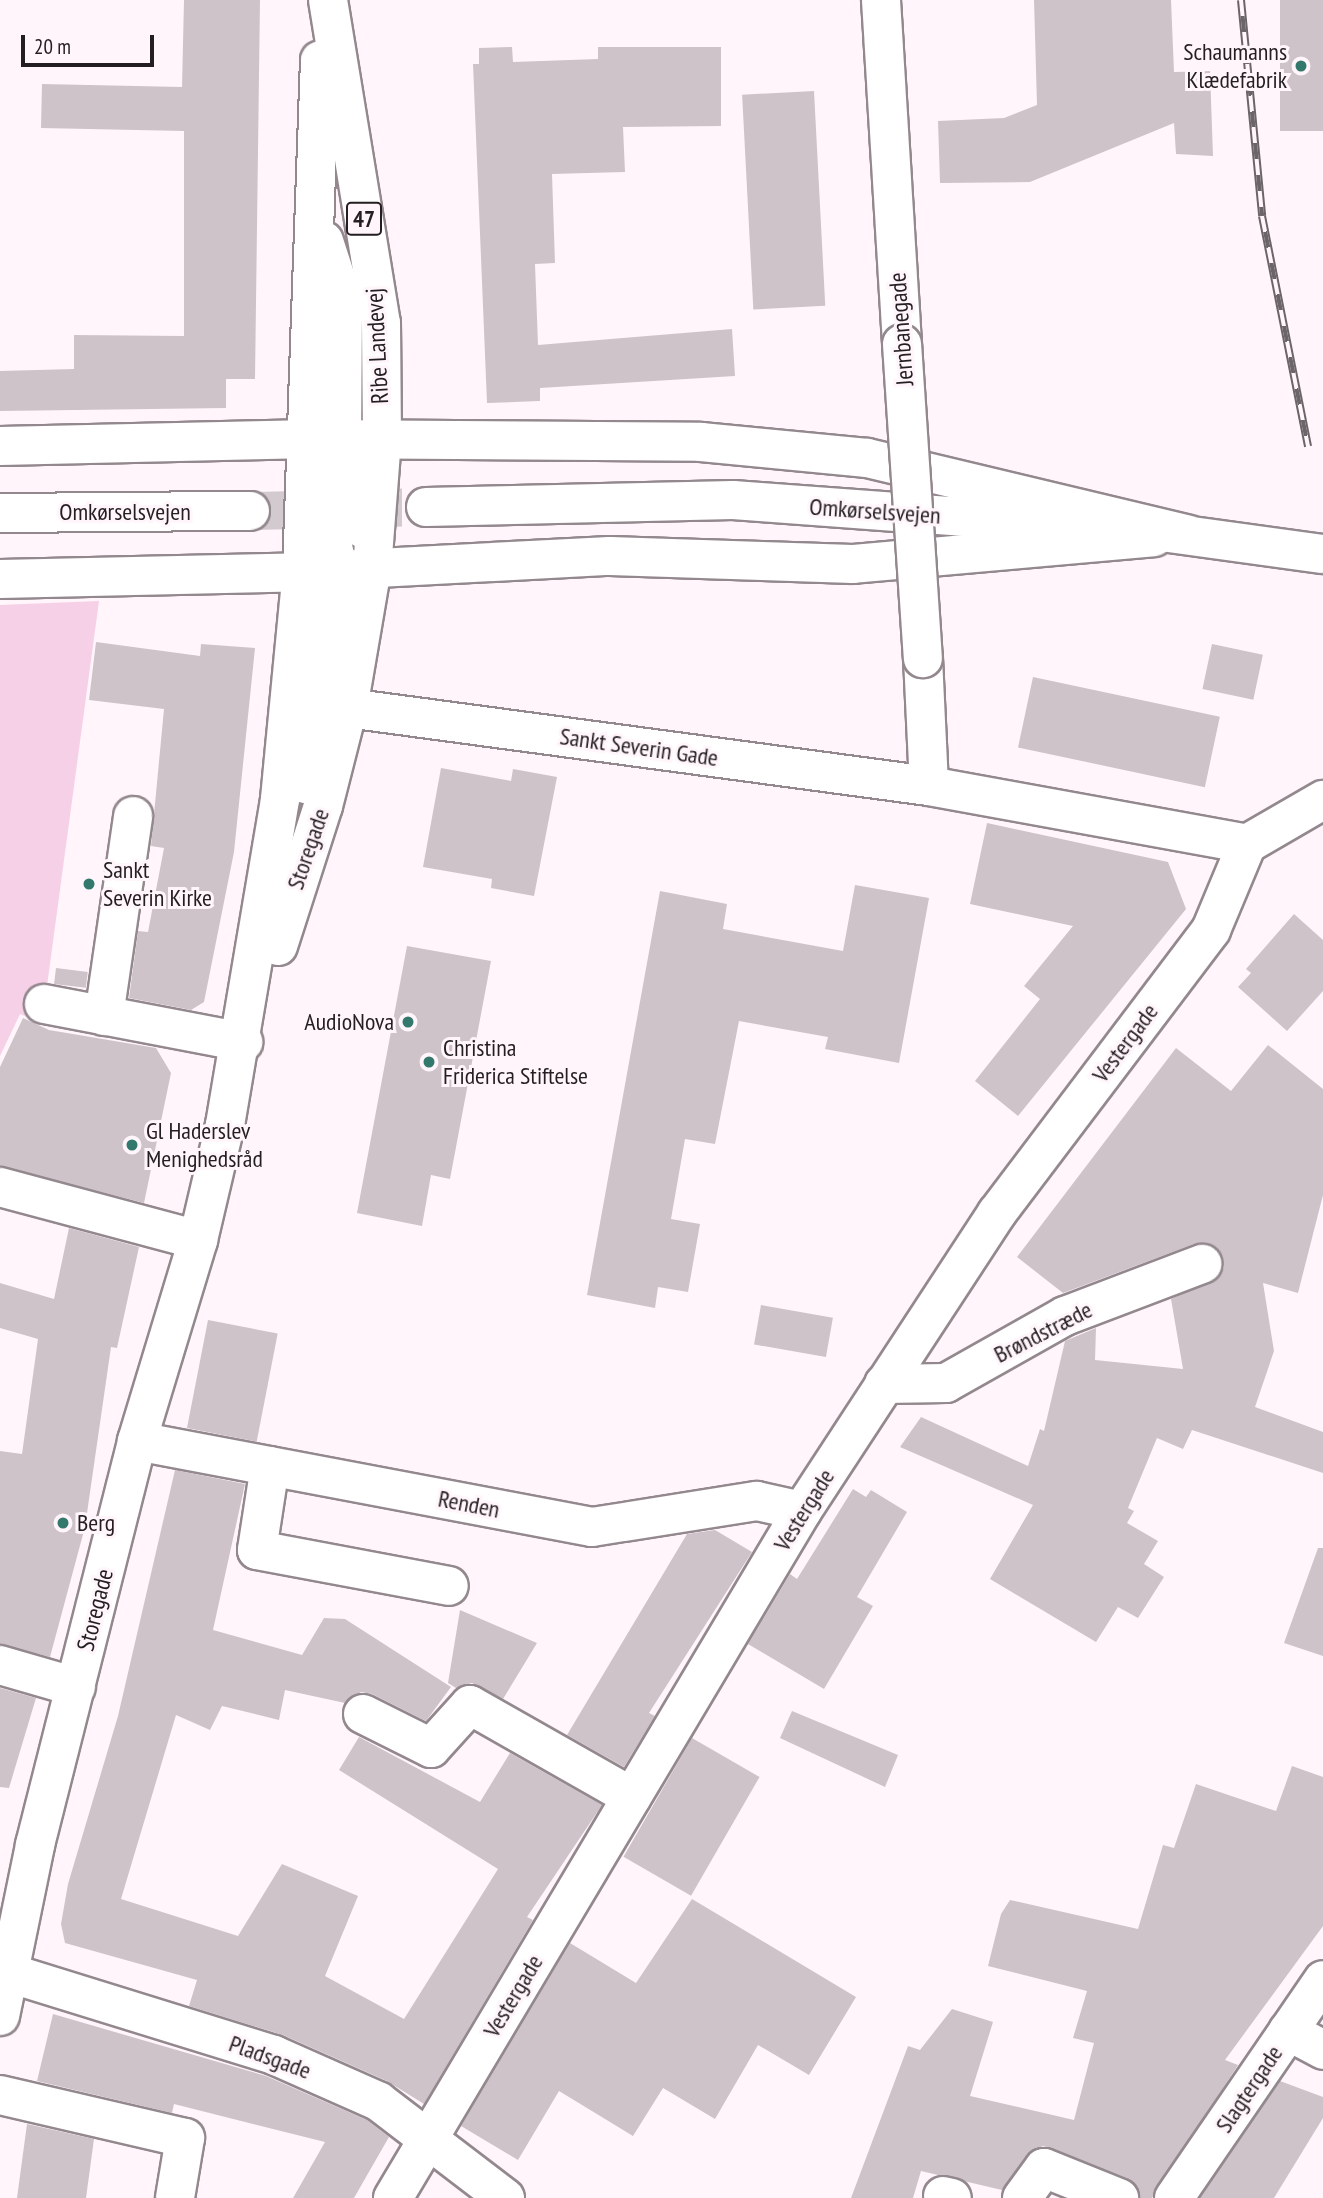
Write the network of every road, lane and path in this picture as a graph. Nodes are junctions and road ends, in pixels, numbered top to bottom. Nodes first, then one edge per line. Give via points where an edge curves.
1 (321, 0) edge
2 (328, 0) edge
3 (881, 0) edge
4 (327, 439) junction
5 (382, 439) junction
6 (0, 446) edge
7 (426, 507) tunnel mouth
8 (250, 511) tunnel mouth
9 (0, 513) edge
10 (1187, 534) junction
11 (1323, 554) edge
12 (337, 570) junction
13 (0, 579) edge
14 (348, 708) junction
15 (929, 786) junction
16 (1323, 800) edge
17 (133, 816) dead end
18 (1247, 844) junction
19 (291, 901) junction
20 (44, 1004) dead end
21 (104, 1016) junction
22 (243, 1042) junction
23 (225, 1125) junction
24 (0, 1187) edge
25 (198, 1240) junction
26 (1202, 1264) dead end
27 (884, 1384) junction
28 (137, 1441) junction
29 (270, 1466) junction
30 (802, 1511) junction
31 (449, 1587) dead end
32 (0, 1665) edge
33 (76, 1688) junction
34 (363, 1714) dead end
35 (632, 1797) junction
36 (6, 1972) junction
37 (1323, 1980) edge
38 (0, 2016) edge
39 (1288, 2031) junction
40 (1323, 2050) edge
41 (0, 2095) edge
42 (428, 2139) junction
43 (175, 2198) edge
44 (393, 2198) edge
45 (505, 2198) edge
46 (1022, 2198) edge
47 (1119, 2198) edge
48 (1174, 2198) edge

1 - 4 street, 47 via 316,218
2 - 5 street, Ribe Landevej / 47 via 381,323
3 - 15 street, Jernbanegade, bridge
4 - 5 street
4 - 6 street
4 - 12 street, 47
4 - 12 street
5 - 10 street via 701,442 867,458
5 - 12 street, Ribe Landevej / 47
7 - 10 street, Omkørselsvejen via 733,500
8 - 9 street, Omkørselsvejen
10 - 11 street, Omkørselsvejen
10 - 12 street via 853,565 610,556
12 - 13 street
12 - 14 street, Storegade
12 - 19 street
12 - 22 street, Storegade via 280,799
14 - 15 street, Sankt Severin Gade
14 - 19 street, Storegade via 323,806
15 - 18 street, Sankt Severin Gade
16 - 18 street
17 - 21 street
18 - 27 street, Vestergade via 1211,930 997,1213
19 - 23 street, Storegade
20 - 21 street
21 - 22 street
22 - 23 street, Storegade
23 - 25 street, Storegade
24 - 25 street
25 - 28 street, Storegade
26 - 27 street, Brøndstræde via 1065,1316 946,1383
27 - 30 street, Vestergade
28 - 29 street, Renden
28 - 33 street, Storegade
29 - 30 street, Renden via 592,1527 757,1501
29 - 31 street via 257,1550
30 - 35 street, Vestergade
32 - 33 street
33 - 36 street, Storegade
34 - 35 street via 431,1748 470,1705
35 - 42 street, Vestergade
36 - 38 street, Storegade
36 - 42 street, Pladsgade via 274,2055 378,2101
37 - 39 street, Slagtergade
39 - 40 street
39 - 48 street, Slagtergade
41 - 43 street via 185,2138
42 - 44 street, Vestergade
42 - 45 street, Pladsgade
46 - 47 street via 1044,2168

